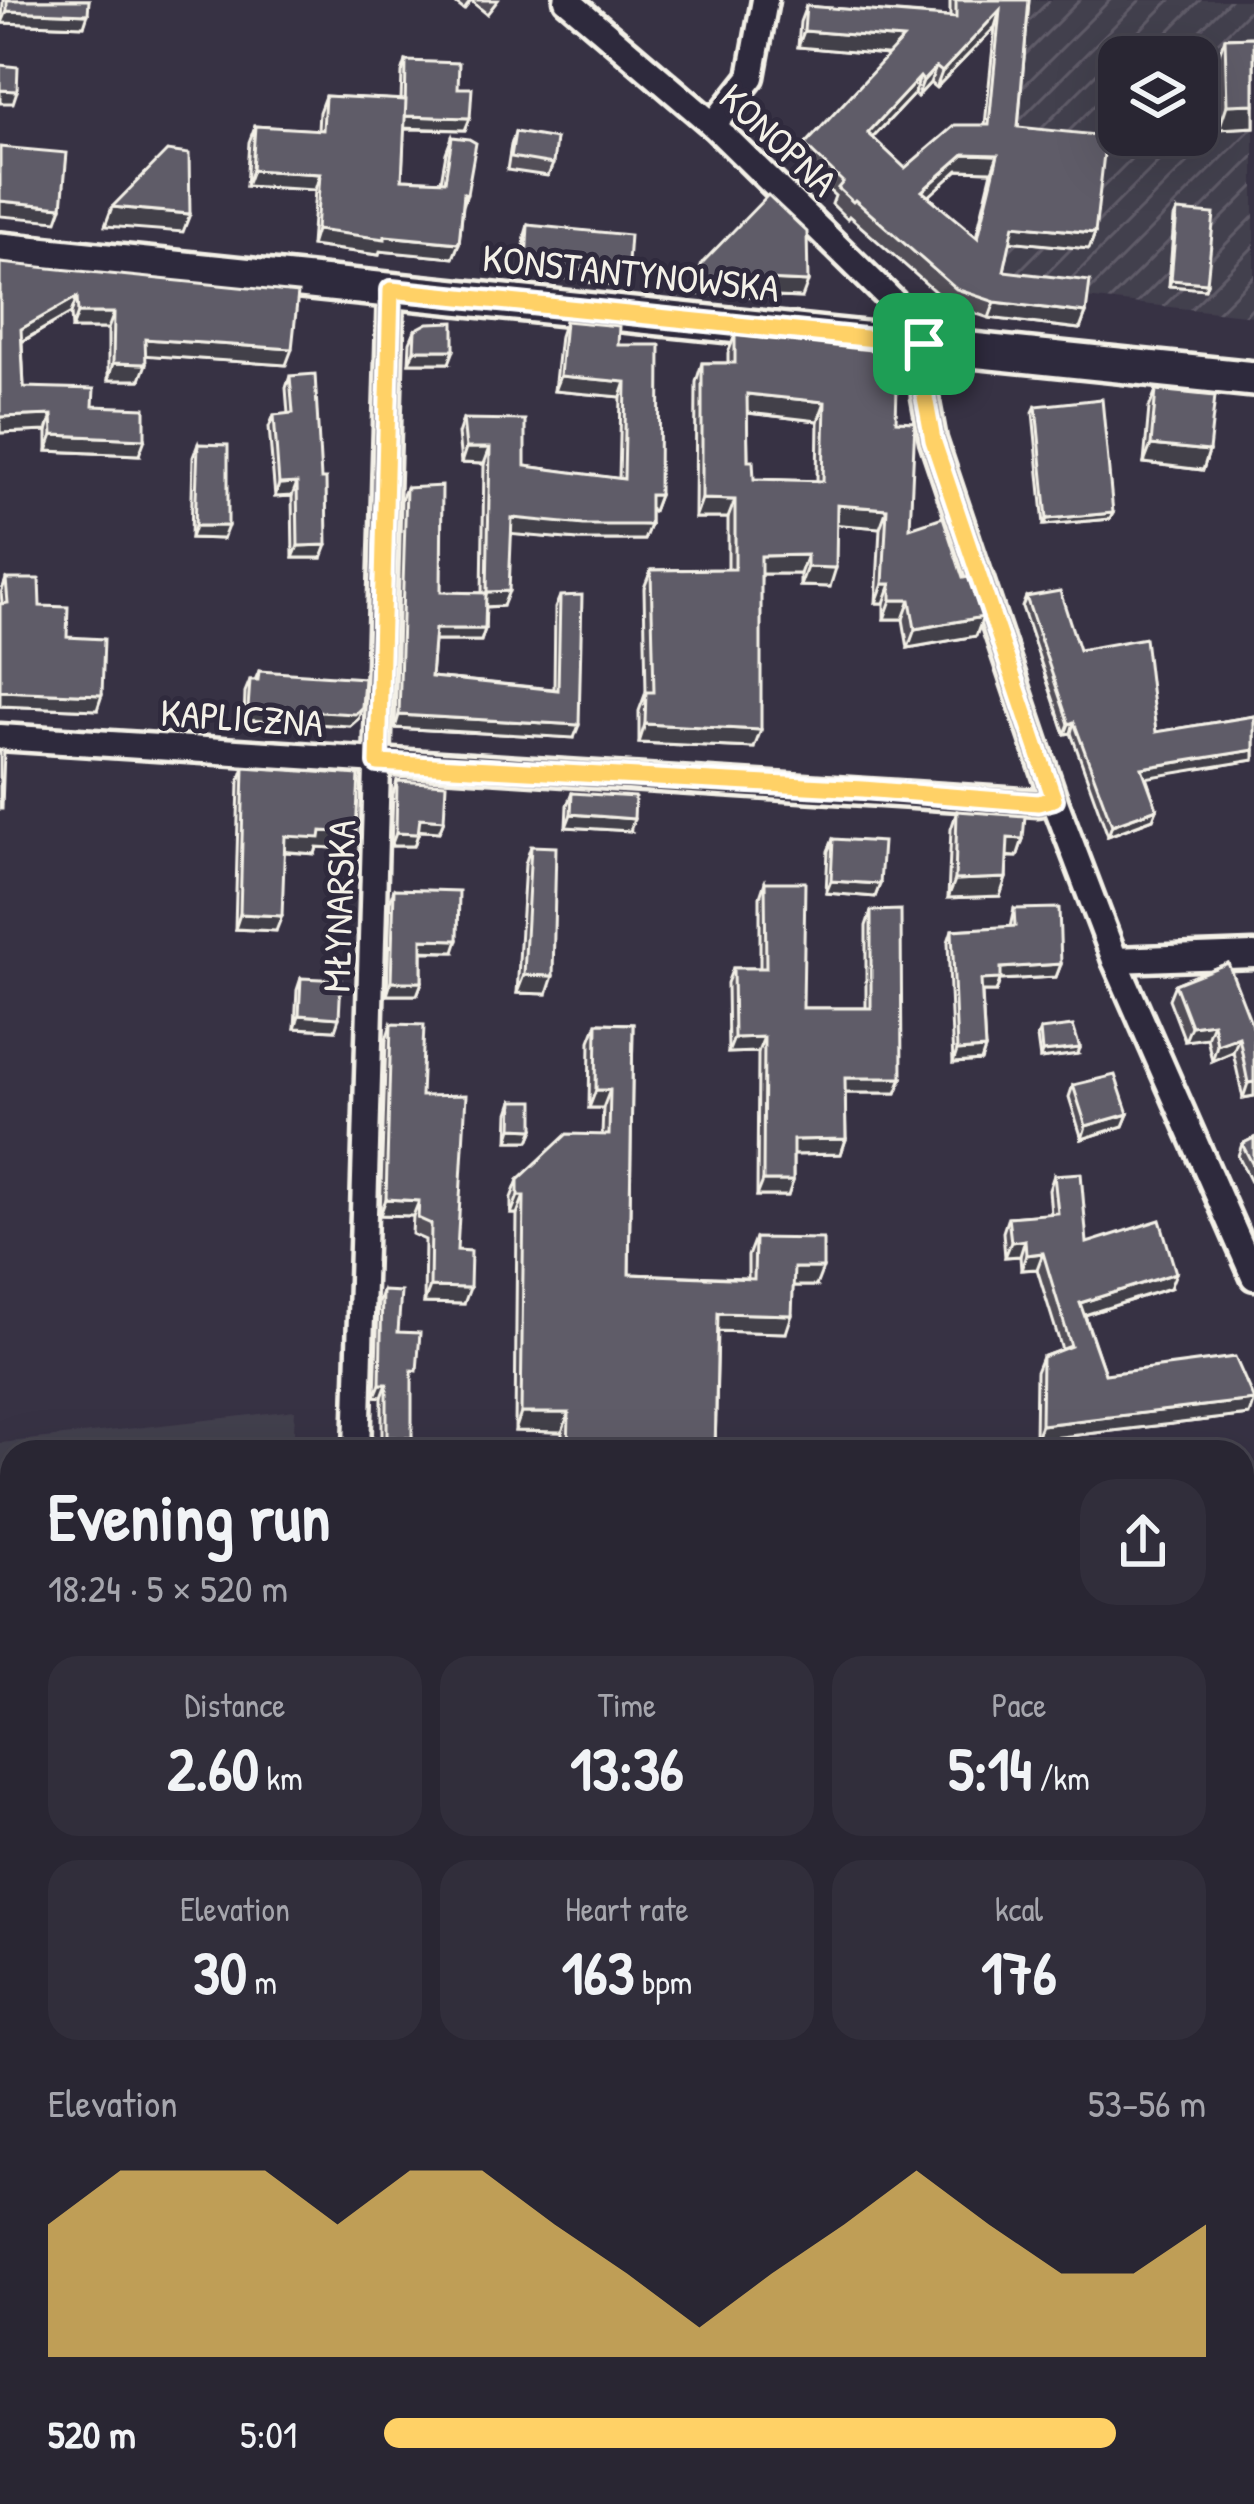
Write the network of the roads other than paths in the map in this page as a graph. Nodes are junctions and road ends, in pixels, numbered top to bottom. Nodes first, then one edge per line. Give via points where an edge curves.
1 (568, 0) edge
2 (765, 0) edge
3 (713, 125) junction
4 (0, 250) edge
5 (391, 290) junction
6 (924, 344) junction
7 (1254, 379) edge
8 (0, 737) edge
9 (378, 763) junction
10 (1054, 799) junction
11 (1254, 955) edge
12 (1115, 960) junction
13 (1254, 1277) edge
14 (357, 1440) edge

1 - 3 street, KONOPNA
2 - 3 street via 752,77
3 - 6 street, KONOPNA via 915,319
4 - 5 street, KONSTANTYNOWSKA
5 - 6 street, KONSTANTYNOWSKA
5 - 9 street, MŁYNARSKA
6 - 7 street, KONSTANTYNOWSKA
6 - 10 street via 933,440
8 - 9 street, KAPLICZNA
9 - 10 street, KAPLICZNA
9 - 14 street, MŁYNARSKA
10 - 12 street
11 - 12 street
12 - 13 street

